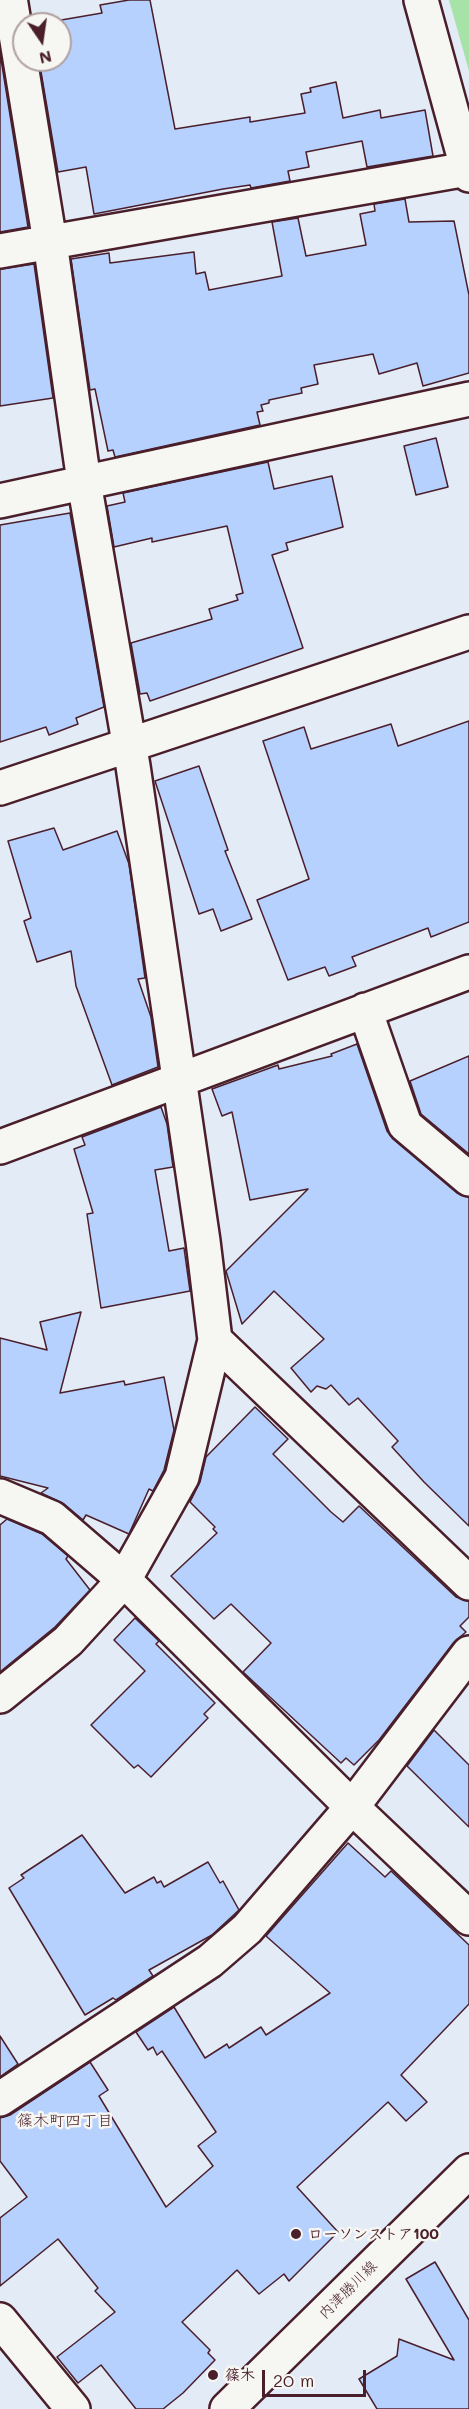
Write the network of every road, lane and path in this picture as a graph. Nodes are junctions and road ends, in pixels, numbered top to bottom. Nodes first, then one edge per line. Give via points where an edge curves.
1 (421, 0) edge
2 (15, 4) edge
3 (468, 172) edge
4 (50, 242) junction
5 (0, 250) edge
6 (469, 399) edge
7 (84, 482) junction
8 (0, 501) edge
9 (469, 632) edge
10 (130, 746) junction
11 (0, 788) edge
12 (469, 972) edge
13 (365, 1010) junction
14 (177, 1079) junction
15 (0, 1147) edge
16 (469, 1179) edge
17 (215, 1340) junction
18 (0, 1496) edge
19 (124, 1580) junction
20 (469, 1583) edge
21 (469, 1653) edge
22 (0, 1696) edge
23 (352, 1807) junction
24 (469, 1918) edge
25 (0, 2099) edge
26 (469, 2171) edge
27 (0, 2320) edge
28 (73, 2409) edge
29 (227, 2409) edge

1 - 3 street
2 - 4 street
3 - 4 street
4 - 5 street
4 - 7 street
6 - 7 street
7 - 8 street
7 - 10 street
9 - 10 street
10 - 11 street
10 - 14 street
12 - 13 street
13 - 14 street
13 - 16 street via 405,1125
14 - 15 street
14 - 17 street
17 - 19 street via 182,1477
17 - 20 street
18 - 19 street via 52,1518
19 - 22 street via 68,1641
19 - 23 street
21 - 23 street
23 - 24 street
23 - 25 street via 247,1929 210,1962
26 - 29 street, 内津勝川線
27 - 28 street

